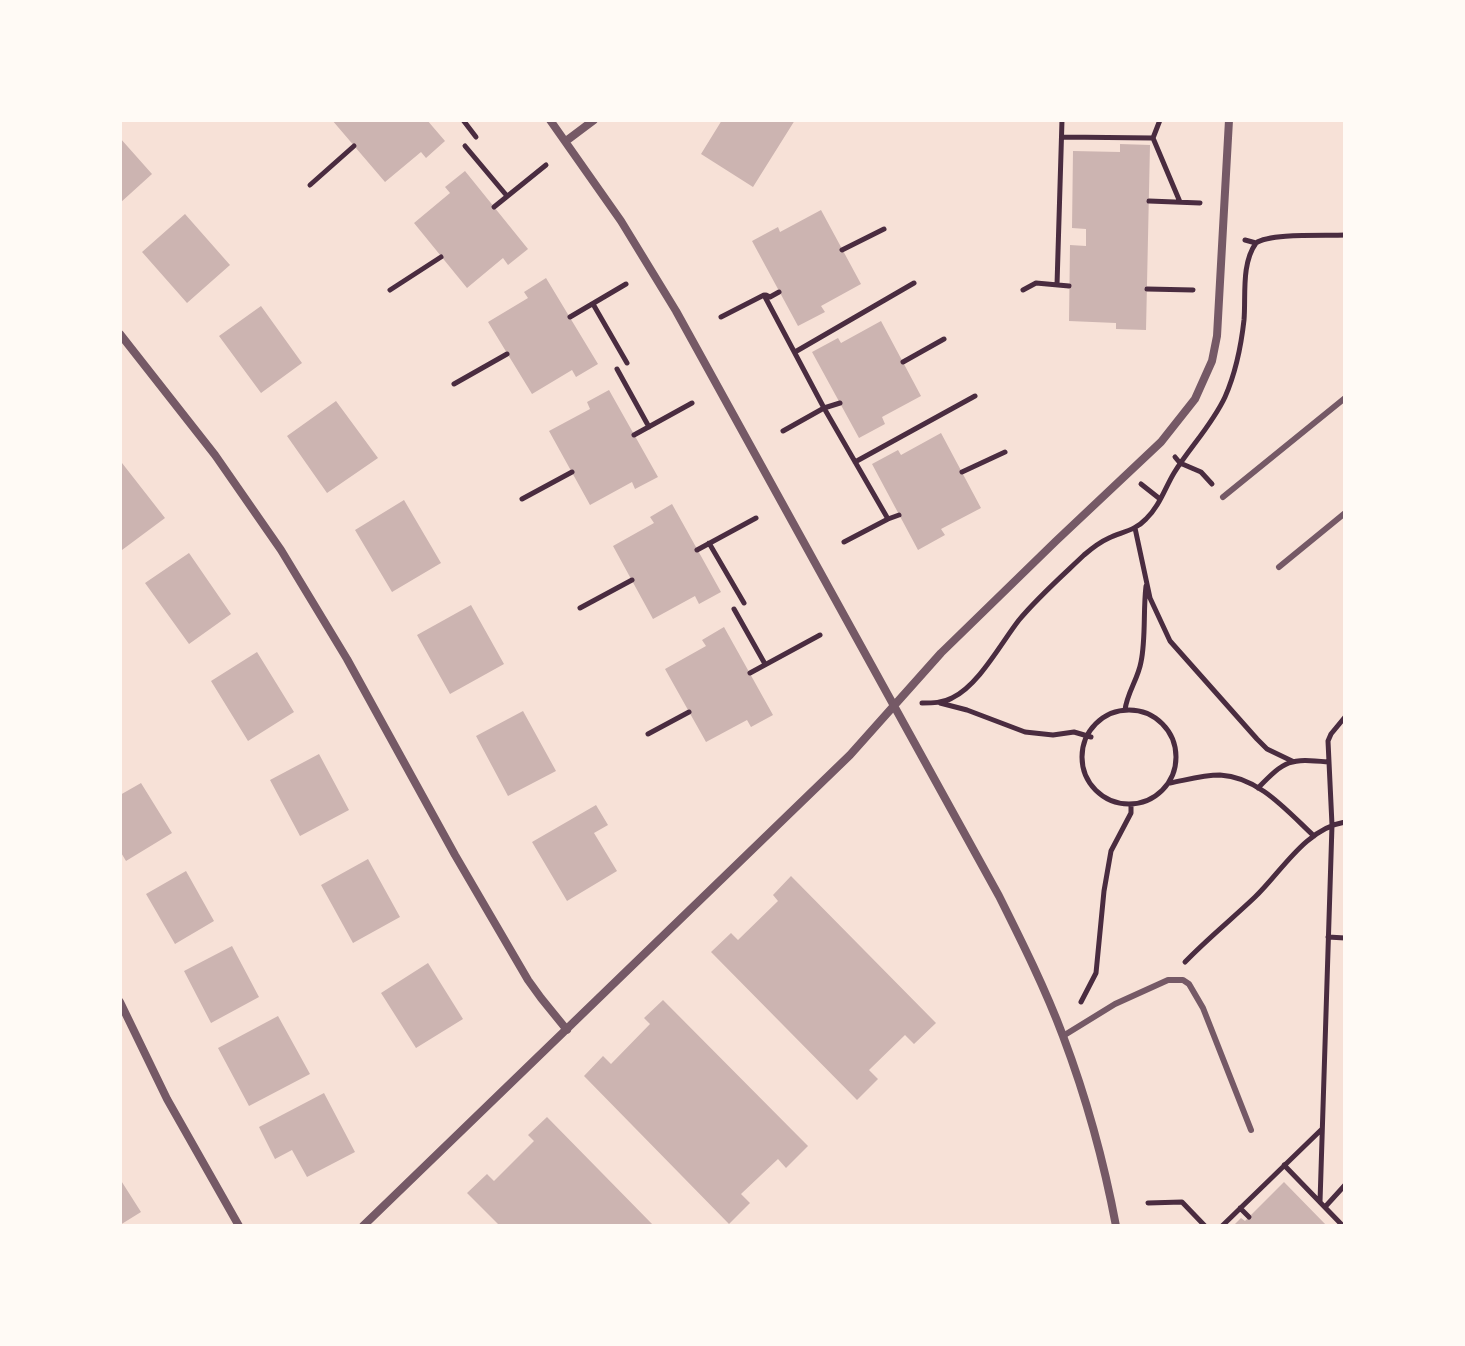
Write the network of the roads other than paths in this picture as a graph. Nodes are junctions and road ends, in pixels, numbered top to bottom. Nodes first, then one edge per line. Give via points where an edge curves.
1 (550, 120) edge
2 (594, 120) edge
3 (1229, 120) edge
4 (566, 141) junction
5 (120, 334) edge
6 (1345, 398) edge
7 (1223, 497) road end
8 (1345, 513) edge
9 (1279, 567) dead end
10 (893, 705) junction
11 (120, 1002) edge
12 (567, 1030) junction
13 (1063, 1036) junction
14 (1251, 1130) dead end
15 (239, 1226) edge
16 (363, 1226) edge
17 (1116, 1226) edge

1 - 4 street
2 - 4 street
3 - 10 street via 1217,336 1195,399 1161,442
4 - 10 street via 676,311
5 - 12 street via 281,550 528,980
6 - 7 lane
8 - 9 lane
10 - 12 street via 850,755
10 - 13 street via 993,885
11 - 15 street via 167,1099
12 - 16 street
13 - 14 lane via 1115,1004 1168,980 1183,980 1203,1008
13 - 17 street

